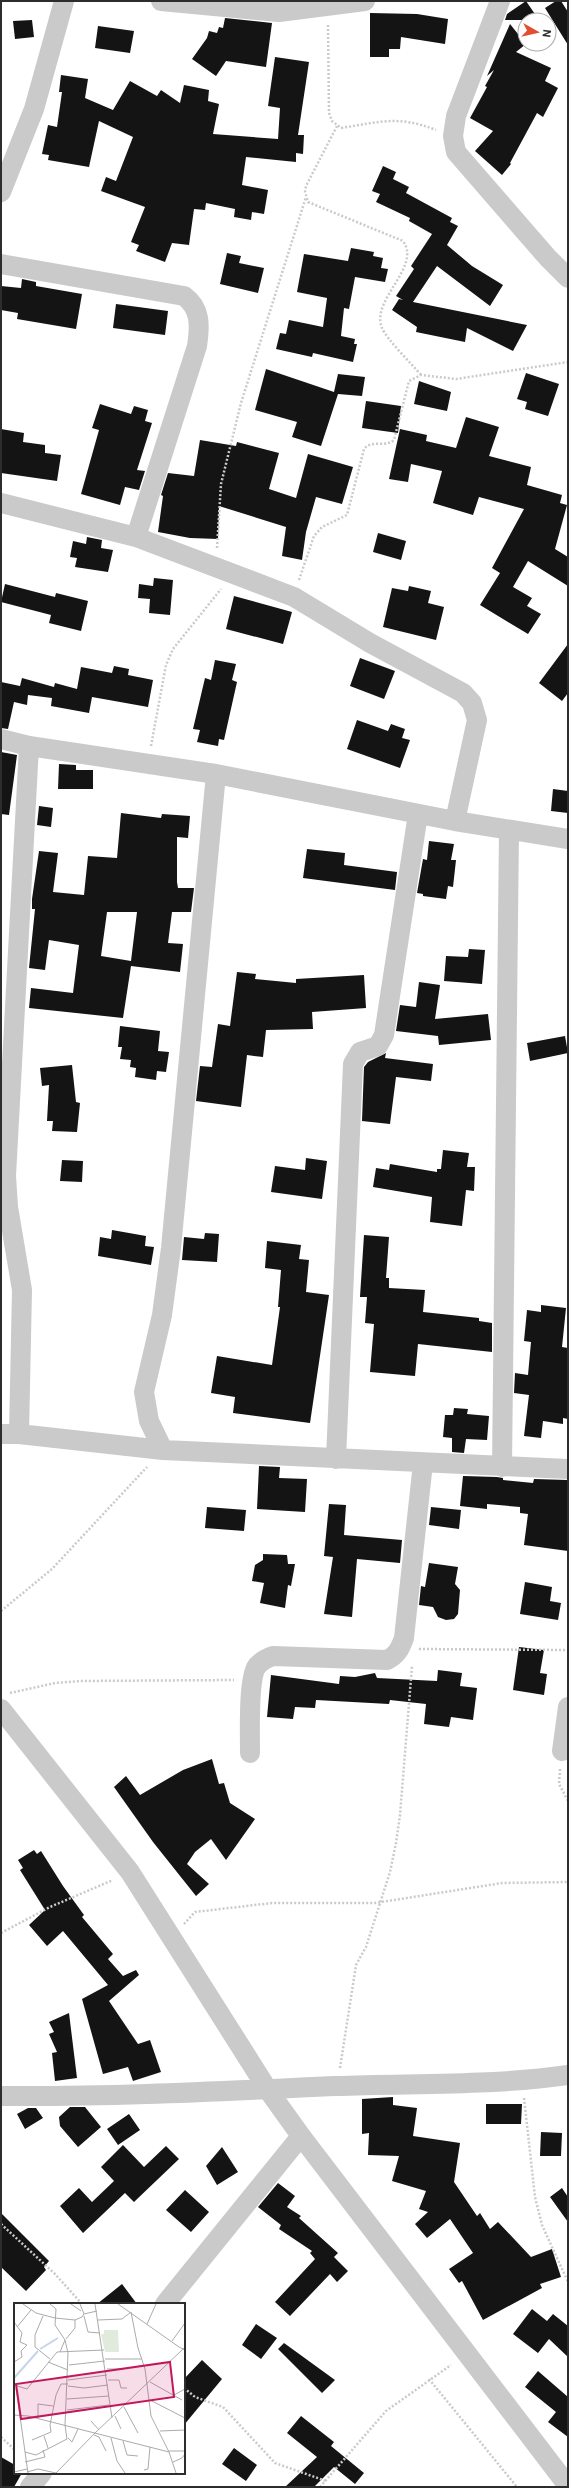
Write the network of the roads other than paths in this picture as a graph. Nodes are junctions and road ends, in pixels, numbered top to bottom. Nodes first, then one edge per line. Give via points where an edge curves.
1 (64, 1) edge
2 (160, 1) edge
3 (365, 1) edge
4 (500, 1) edge
5 (1, 192) edge
6 (1, 264) edge
7 (568, 278) edge
8 (1, 503) edge
9 (136, 537) junction
10 (1, 739) edge
11 (29, 746) junction
12 (216, 774) junction
13 (418, 814) junction
14 (456, 821) junction
15 (509, 830) junction
16 (568, 839) edge
17 (10, 1434) edge
18 (163, 1450) junction
19 (336, 1459) junction
20 (423, 1463) junction
21 (502, 1467) junction
22 (568, 1469) edge
23 (5, 1701) edge
24 (568, 1707) edge
25 (562, 1751) road end
26 (250, 1752) dead end
27 (568, 2075) edge
28 (268, 2090) junction
29 (1, 2096) edge
30 (301, 2136) junction
31 (166, 2303) edge
32 (568, 2486) edge

1 - 5 street via 34,110
2 - 3 street via 278,12
4 - 7 street via 456,116 453,136 456,152
6 - 9 street via 184,296 193,302 200,329 198,346
8 - 9 street
9 - 14 street via 294,597 370,643 463,693 472,702 478,720
10 - 11 street
11 - 12 street
11 - 17 street via 6,1176 8,1207 22,1290
12 - 13 street
12 - 18 street via 171,1248 162,1315 144,1392 149,1421
13 - 14 street
13 - 19 street via 384,1035 378,1046 360,1052 353,1064
14 - 15 street
15 - 16 street
15 - 21 street
17 - 18 street
18 - 19 street
19 - 20 street
20 - 21 street
20 - 26 street via 404,1638 407,1649 387,1660 273,1656 264,1659 257,1666 252,1680
21 - 22 street
23 - 28 street via 130,1872
24 - 25 street
27 - 28 street via 522,2081
28 - 29 street via 66,2097
28 - 30 street
30 - 31 street
30 - 32 street

